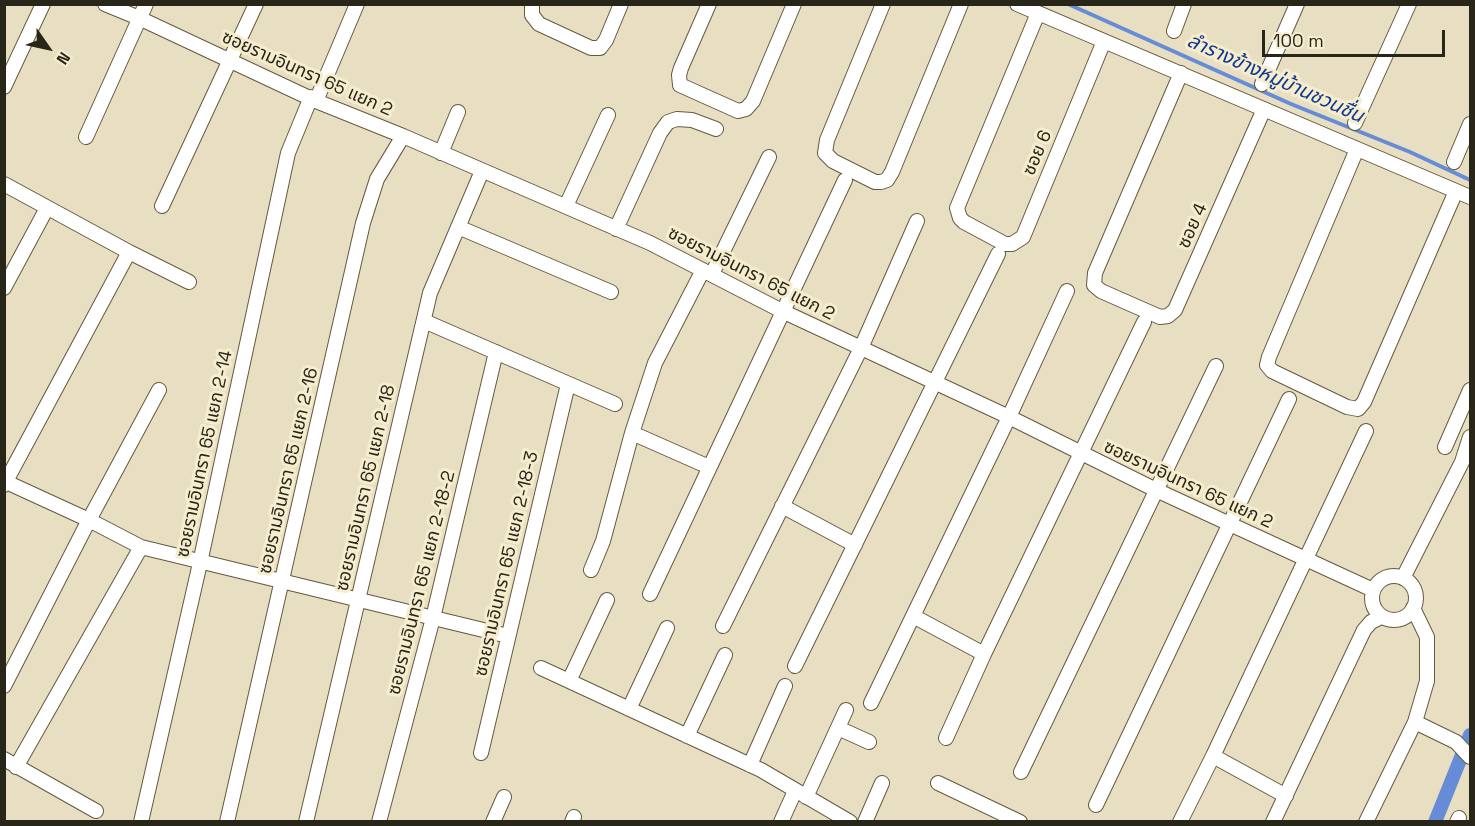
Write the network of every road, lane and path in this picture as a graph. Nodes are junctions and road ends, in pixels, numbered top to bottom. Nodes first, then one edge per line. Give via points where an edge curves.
1 (43, 4) edge
2 (105, 4) edge
3 (146, 4) edge
4 (256, 4) edge
5 (357, 4) edge
6 (532, 4) edge
7 (621, 4) edge
8 (709, 4) edge
9 (794, 4) edge
10 (883, 4) edge
11 (961, 4) edge
12 (1017, 4) edge
13 (1184, 4) edge
14 (1297, 4) edge
15 (1409, 4) edge
16 (1038, 13) junction
17 (139, 18) junction
18 (1174, 31) dead end
19 (1104, 41) junction
20 (231, 61) junction
21 (1181, 73) junction
22 (1262, 84) dead end
23 (4, 87) edge
24 (313, 99) junction
25 (1264, 109) junction
26 (458, 112) dead end
27 (608, 115) dead end
28 (1355, 123) dead end
29 (1470, 124) edge
30 (716, 129) dead end
31 (403, 136) junction
32 (86, 137) dead end
33 (1357, 149) junction
34 (441, 153) junction
35 (769, 157) dead end
36 (1454, 162) dead end
37 (482, 171) junction
38 (849, 176) junction
39 (4, 183) edge
40 (1456, 190) junction
41 (1470, 197) edge
42 (162, 206) dead end
43 (566, 206) junction
44 (46, 208) junction
45 (917, 221) dead end
46 (458, 227) junction
47 (616, 229) junction
48 (129, 252) junction
49 (998, 254) dead end
50 (707, 272) junction
51 (189, 282) dead end
52 (4, 288) edge
53 (1067, 291) dead end
54 (611, 292) dead end
55 (782, 311) junction
56 (424, 321) junction
57 (1144, 322) dead end
58 (861, 348) junction
59 (496, 352) junction
60 (1216, 366) dead end
61 (935, 382) junction
62 (568, 384) junction
63 (159, 390) dead end
64 (1470, 390) edge
65 (1289, 399) dead end
66 (615, 404) dead end
67 (1009, 417) junction
68 (1366, 431) dead end
69 (632, 433) junction
70 (1470, 437) edge
71 (1445, 447) dead end
72 (1082, 454) junction
73 (709, 466) junction
74 (5, 483) edge
75 (1156, 490) junction
76 (782, 507) junction
77 (89, 520) junction
78 (1230, 525) junction
79 (855, 545) junction
80 (141, 547) junction
81 (1306, 560) junction
82 (200, 562) junction
83 (591, 570) dead end
84 (1403, 578) junction
85 (282, 580) junction
86 (1373, 590) junction
87 (650, 594) dead end
88 (358, 599) junction
89 (607, 600) dead end
90 (1413, 608) junction
91 (914, 616) junction
92 (1381, 616) junction
93 (433, 618) junction
94 (723, 626) dead end
95 (667, 628) dead end
96 (508, 636) junction
97 (984, 654) junction
98 (725, 655) dead end
99 (795, 666) dead end
100 (541, 668) dead end
101 (569, 681) junction
102 (4, 686) edge
103 (785, 686) dead end
104 (871, 703) dead end
105 (629, 709) junction
106 (846, 710) dead end
107 (1415, 722) junction
108 (838, 728) junction
109 (687, 736) junction
110 (946, 738) dead end
111 (869, 742) dead end
112 (481, 753) dead end
113 (1213, 756) junction
114 (1470, 757) edge
115 (10, 763) edge
116 (750, 765) junction
117 (1021, 772) dead end
118 (882, 783) dead end
119 (938, 783) dead end
120 (801, 794) junction
121 (1286, 796) junction
122 (504, 797) dead end
123 (1096, 805) dead end
124 (96, 811) dead end
125 (141, 822) edge
126 (227, 822) edge
127 (306, 822) edge
128 (380, 822) edge
129 (493, 822) edge
130 (781, 822) edge
131 (850, 822) edge
132 (865, 822) edge
133 (1020, 822) edge
134 (1180, 822) edge
135 (1273, 822) edge
136 (1366, 822) edge

1 - 23 street
2 - 17 street, ซอยรามอินทรา 65 แยก 2
3 - 17 street
4 - 20 street
5 - 24 street, ซอยรามอินทรา 65 แยก 2-14
6 - 7 street via 532,15 538,24 591,48 600,48 606,40
8 - 9 street via 679,75 680,85 738,111 746,110 760,86
10 - 38 street via 827,140 825,153
11 - 38 street via 887,180 875,182
12 - 16 street
13 - 18 street
14 - 22 street
15 - 28 street
16 - 19 street
16 - 19 street, ซอย 6 via 957,208 960,218 1005,244 1023,237
17 - 20 street, ซอยรามอินทรา 65 แยก 2
17 - 32 street
19 - 21 street
20 - 24 street, ซอยรามอินทรา 65 แยก 2
20 - 42 street
21 - 25 street
21 - 25 street, ซอย 4 via 1095,273 1094,285 1101,291 1160,317 1175,310
24 - 31 street, ซอยรามอินทรา 65 แยก 2
24 - 82 street, ซอยรามอินทรา 65 แยก 2-14 via 288,153
25 - 33 street
26 - 34 street
27 - 43 street
29 - 36 street
30 - 47 street via 692,120 677,118 668,122
31 - 34 street, ซอยรามอินทรา 65 แยก 2
31 - 85 street, ซอยรามอินทรา 65 แยก 2-16 via 377,179 363,223
33 - 40 street
33 - 40 street via 1267,365 1347,407 1358,409 1364,402
34 - 37 street, ซอยรามอินทรา 65 แยก 2
35 - 50 street
37 - 43 street, ซอยรามอินทรา 65 แยก 2
37 - 46 street, ซอยรามอินทรา 65 แยก 2-18
38 - 55 street
39 - 44 street
40 - 41 street
43 - 47 street, ซอยรามอินทรา 65 แยก 2
44 - 48 street
44 - 52 street
45 - 58 street
46 - 54 street
46 - 56 street, ซอยรามอินทรา 65 แยก 2-18 via 430,293
47 - 50 street, ซอยรามอินทรา 65 แยก 2
48 - 51 street
48 - 74 street
49 - 61 street
50 - 55 street, ซอยรามอินทรา 65 แยก 2
50 - 69 street via 655,363
53 - 67 street
55 - 58 street, ซอยรามอินทรา 65 แยก 2
55 - 73 street
56 - 59 street
56 - 88 street, ซอยรามอินทรา 65 แยก 2-18
57 - 72 street
58 - 61 street, ซอยรามอินทรา 65 แยก 2
58 - 76 street
59 - 62 street
59 - 93 street, ซอยรามอินทรา 65 แยก 2-18-2
60 - 75 street
61 - 67 street, ซอยรามอินทรา 65 แยก 2
61 - 79 street
62 - 66 street
62 - 96 street, ซอยรามอินทรา 65 แยก 2-18-3
63 - 77 street
64 - 71 street
65 - 78 street
67 - 72 street, ซอยรามอินทรา 65 แยก 2
67 - 91 street
68 - 81 street
69 - 73 street
69 - 83 street via 603,541
70 - 84 street via 1462,462
72 - 75 street, ซอยรามอินทรา 65 แยก 2
72 - 97 street
73 - 87 street
74 - 77 street
75 - 78 street, ซอยรามอินทรา 65 แยก 2
75 - 117 street
76 - 79 street
76 - 94 street
77 - 80 street
77 - 102 street
78 - 81 street, ซอยรามอินทรา 65 แยก 2
78 - 123 street
79 - 99 street
80 - 82 street
80 - 115 street
81 - 86 street, ซอยรามอินทรา 65 แยก 2
81 - 113 street
82 - 85 street
82 - 125 street, ซอยรามอินทรา 65 แยก 2-14
84 - 86 street via 1389,577
84 - 90 street via 1413,588
85 - 88 street
85 - 126 street, ซอยรามอินทรา 65 แยก 2-16
86 - 92 street via 1372,604
88 - 93 street
88 - 127 street, ซอยรามอินทรา 65 แยก 2-18
89 - 101 street
90 - 92 street via 1402,618 1388,620
90 - 107 street via 1427,637 1427,681
91 - 97 street
91 - 104 street
92 - 121 street via 1364,630
93 - 96 street
93 - 128 street, ซอยรามอินทรา 65 แยก 2-18-2
95 - 105 street
96 - 112 street, ซอยรามอินทรา 65 แยก 2-18-3
97 - 110 street
98 - 109 street
100 - 101 street
101 - 105 street
103 - 116 street
105 - 109 street
106 - 108 street
107 - 114 street via 1456,742
107 - 136 street
108 - 111 street
108 - 120 street
109 - 116 street
113 - 121 street
113 - 134 street
115 - 124 street
116 - 120 street
118 - 132 street
119 - 133 street
120 - 130 street
120 - 131 street
121 - 135 street
122 - 129 street

